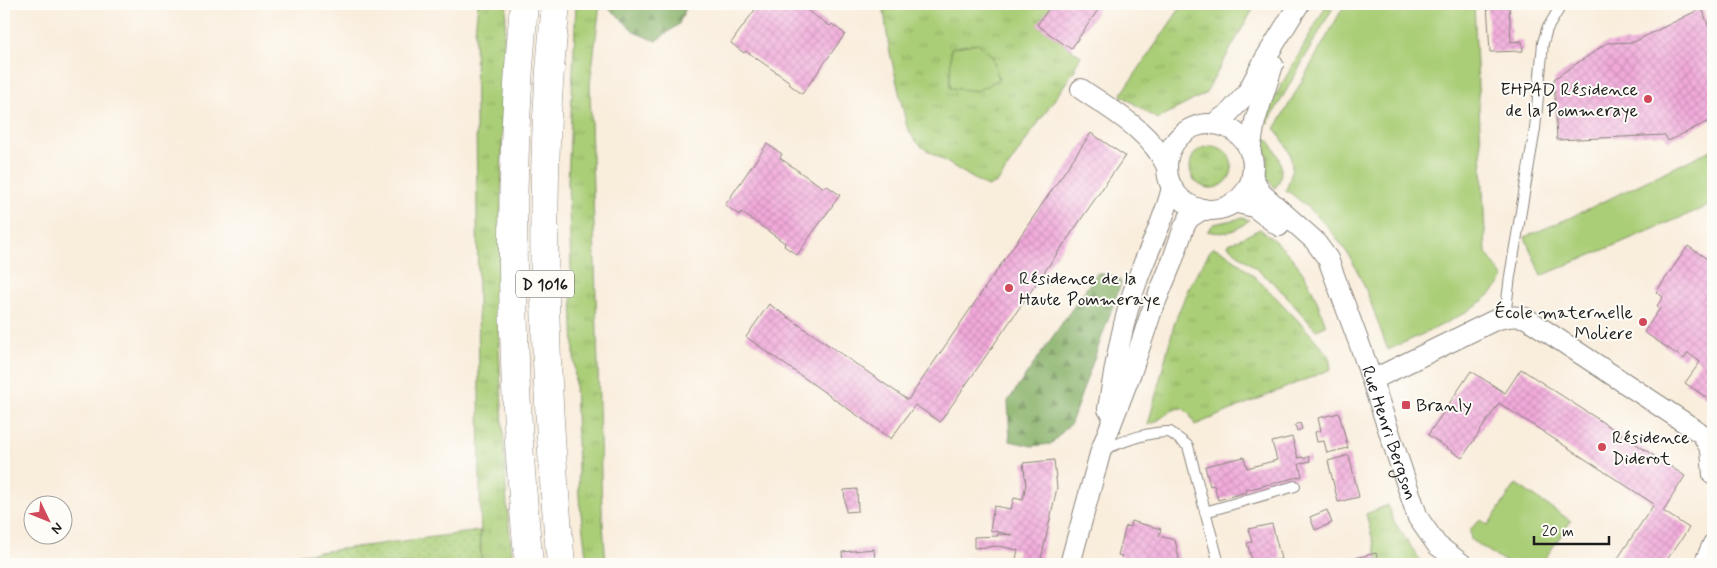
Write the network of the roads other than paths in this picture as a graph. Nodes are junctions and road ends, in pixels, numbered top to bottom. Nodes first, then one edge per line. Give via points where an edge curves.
1 (524, 4) edge
2 (556, 4) edge
3 (1299, 4) edge
4 (1562, 4) edge
5 (1288, 23) junction
6 (1081, 89) dead end
7 (1124, 119) junction
8 (1213, 124) junction
9 (1184, 132) junction
10 (1250, 152) junction
11 (1167, 167) junction
12 (1252, 176) junction
13 (1172, 187) junction
14 (1234, 202) junction
15 (1203, 209) junction
16 (1338, 286) junction
17 (1505, 317) junction
18 (1372, 380) junction
19 (1101, 450) junction
20 (1713, 475) edge
21 (1296, 486) dead end
22 (1205, 512) junction
23 (1713, 544) edge
24 (1459, 563) edge
25 (529, 564) edge
26 (561, 564) edge
27 (1070, 564) edge
28 (1219, 564) edge
29 (1704, 564) edge

1 - 25 highway, D 1016 via 514,151 513,257 516,402
2 - 26 highway, D 1016 via 547,118 545,302 550,438
3 - 5 street
4 - 17 lane via 1547,29 1543,43 1536,129
5 - 8 street via 1264,59 1247,93 1229,113
5 - 10 street via 1255,121
6 - 7 street
7 - 9 street via 1164,134
7 - 11 street via 1151,143
8 - 9 street via 1196,126
8 - 10 street via 1234,131
9 - 11 street via 1172,146
10 - 12 street
11 - 13 street
12 - 14 street via 1243,194
12 - 16 street, Rue Henri Bergson via 1266,198 1318,246 1328,259
13 - 15 street via 1185,202
13 - 19 street via 1132,294 1114,367
14 - 15 street via 1219,209
14 - 16 street, Rue Henri Bergson via 1254,207 1270,218 1315,258
15 - 19 street via 1189,218 1182,230
16 - 18 street, Rue Henri Bergson
17 - 18 street
17 - 20 street via 1517,316 1535,322 1695,428 1707,440 1711,450
18 - 24 street, Rue Henri Bergson via 1418,518 1437,544
19 - 22 lane via 1140,435 1170,432 1188,446
19 - 27 street
21 - 22 lane
22 - 28 lane
23 - 29 street

